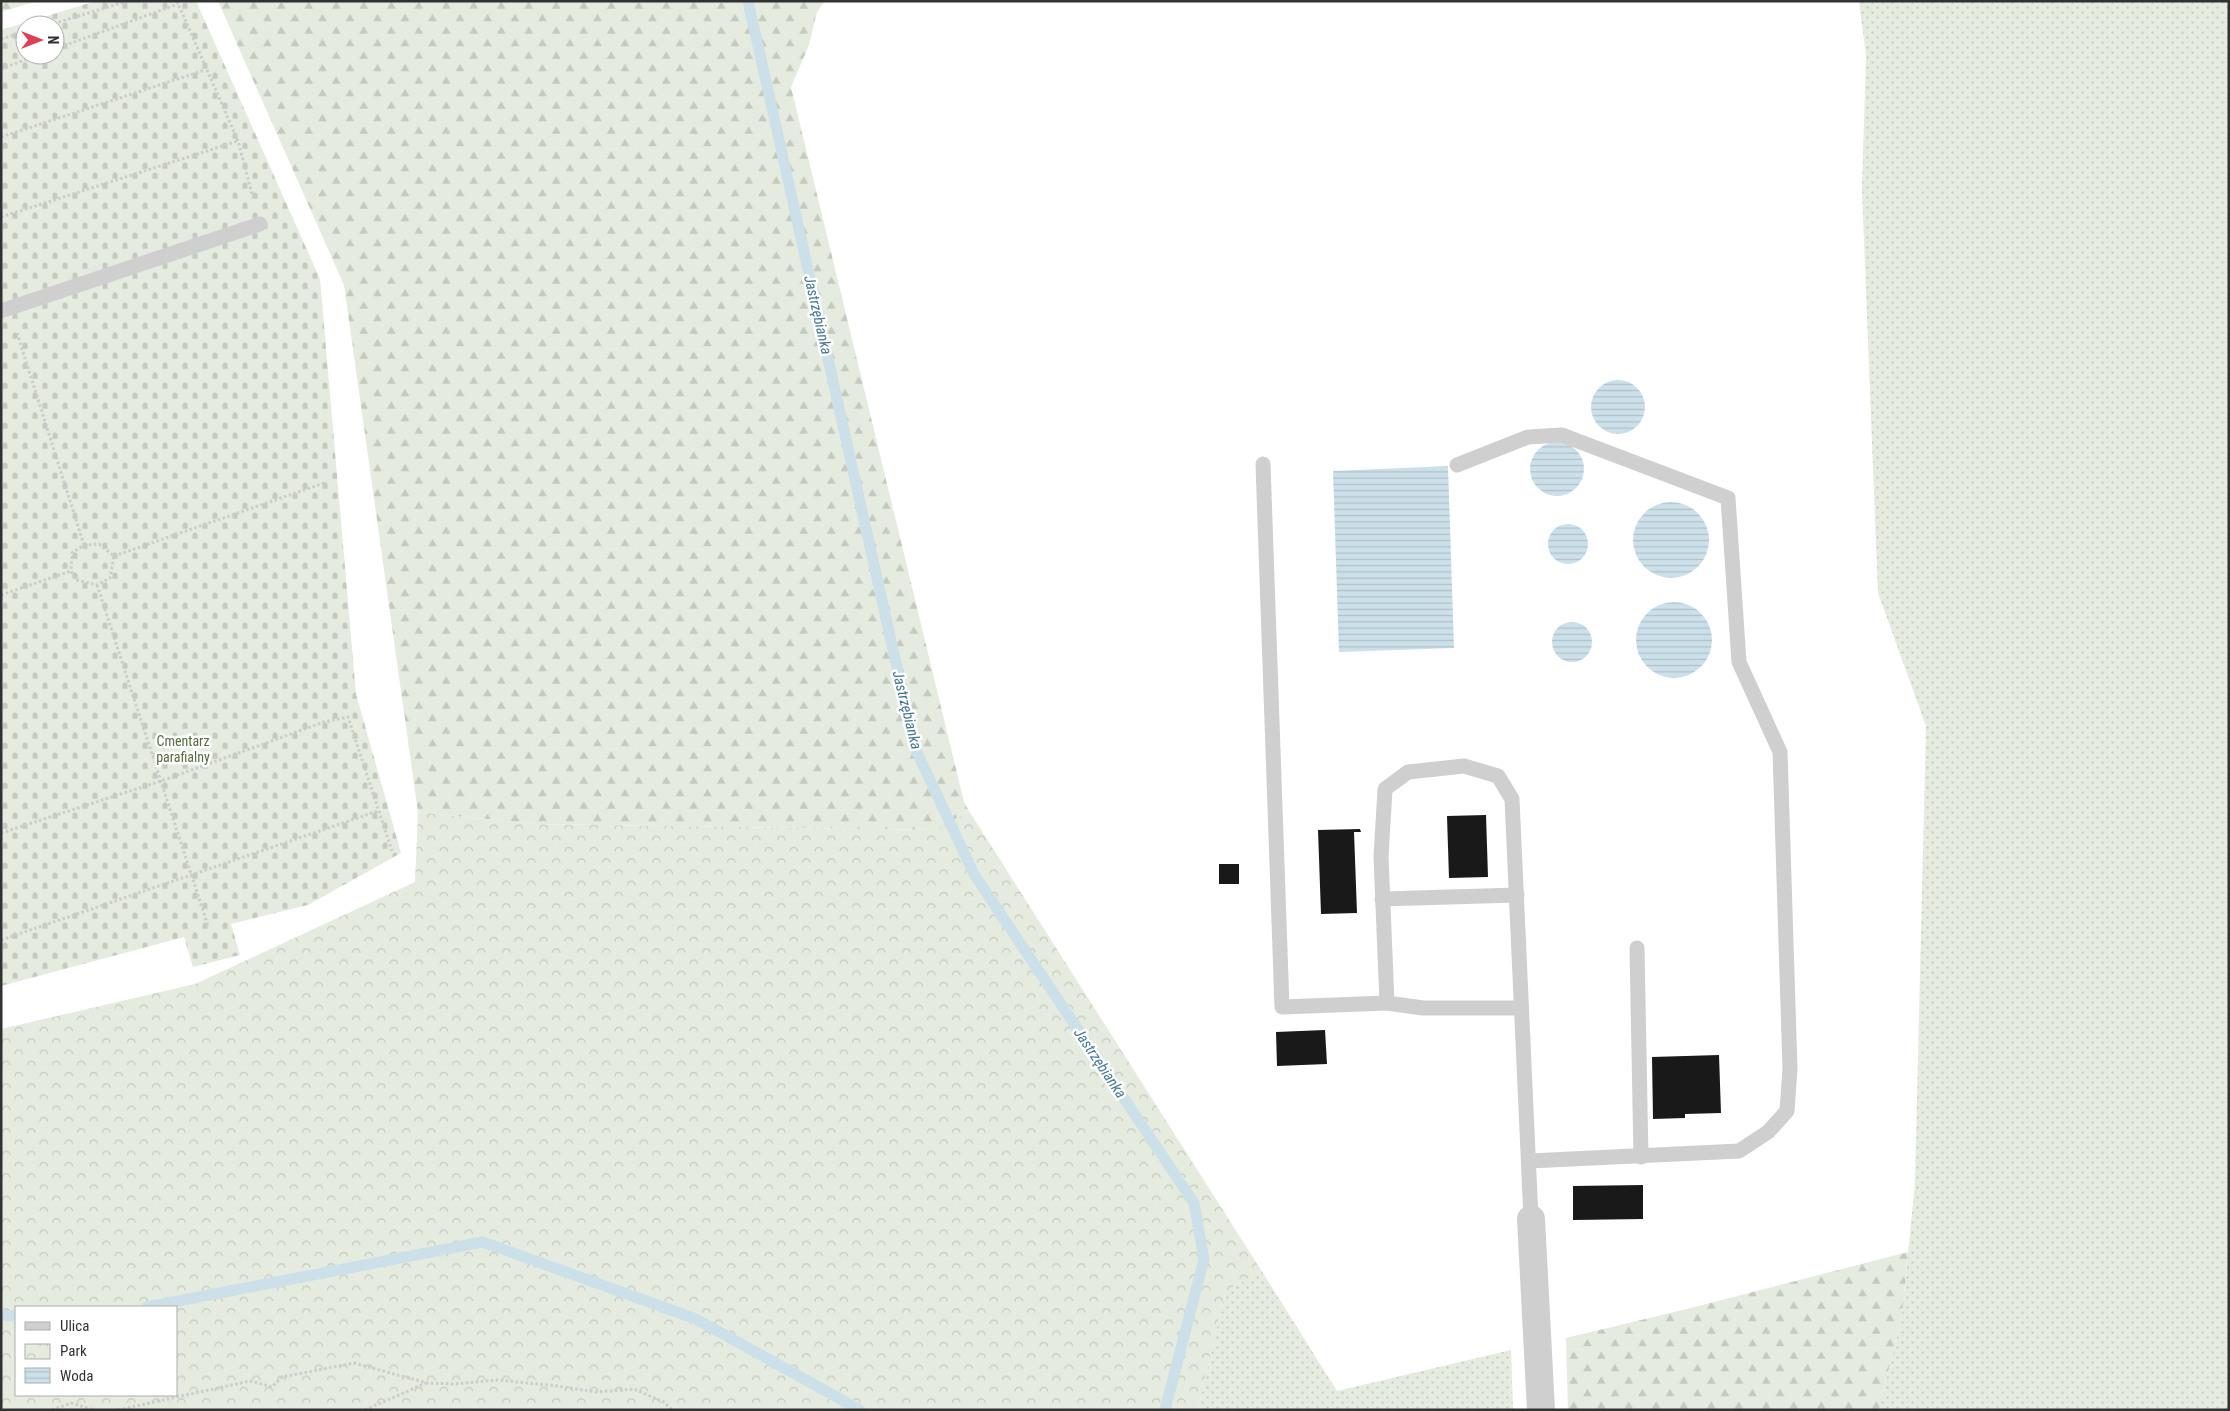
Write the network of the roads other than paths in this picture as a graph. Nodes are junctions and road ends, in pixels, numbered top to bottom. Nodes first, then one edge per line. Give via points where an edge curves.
1 (260, 224) road end
2 (5, 310) edge
3 (1262, 464) dead end
4 (1457, 465) dead end
5 (1516, 896) junction
6 (1382, 898) junction
7 (1637, 948) dead end
8 (1386, 1003) junction
9 (1521, 1008) junction
10 (1640, 1157) junction
11 (1528, 1161) junction
12 (1531, 1219) joint
13 (1541, 1410) edge

1 - 2 lane
3 - 8 lane via 1282,1007
4 - 10 lane via 1528,437 1562,435 1728,498 1739,662 1780,752 1790,1069 1787,1112 1768,1132 1739,1151
5 - 6 lane
5 - 6 lane via 1512,799 1498,776 1464,766 1408,772 1385,789
5 - 9 lane
6 - 8 lane
7 - 10 lane
8 - 9 lane via 1423,1008
9 - 11 lane
10 - 11 lane
11 - 12 lane
12 - 13 street

